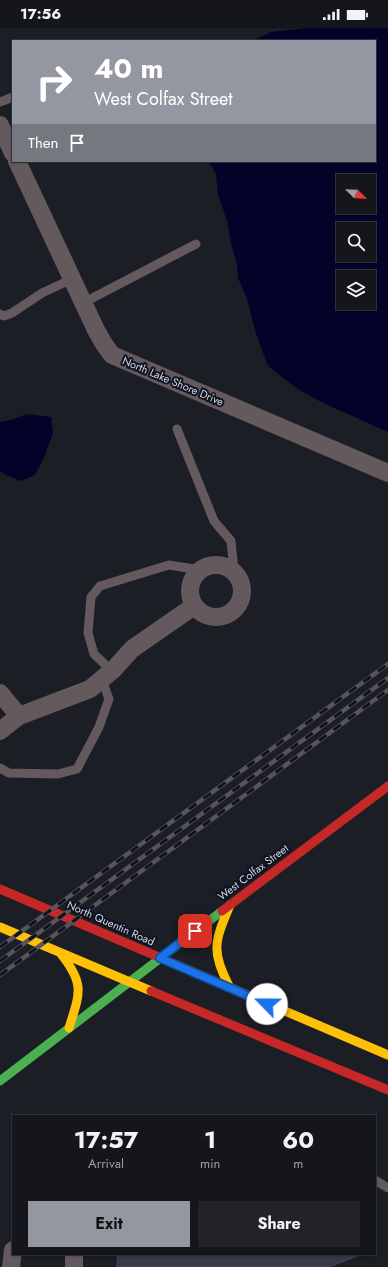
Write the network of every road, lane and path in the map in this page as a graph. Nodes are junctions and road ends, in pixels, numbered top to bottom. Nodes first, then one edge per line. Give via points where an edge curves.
1 (12, 97) edge
2 (0, 102) edge
3 (0, 125) edge
4 (12, 151) edge
5 (17, 162) edge
6 (196, 244) dead end
7 (72, 279) junction
8 (83, 303) junction
9 (0, 314) edge
10 (177, 429) dead end
11 (388, 473) edge
12 (200, 570) junction
13 (234, 571) junction
14 (194, 606) junction
15 (107, 675) junction
16 (0, 693) edge
17 (19, 716) junction
18 (0, 731) edge
19 (0, 768) edge
20 (388, 786) edge
21 (0, 889) edge
22 (230, 905) junction
23 (0, 927) edge
24 (61, 954) junction
25 (160, 958) junction
26 (130, 982) junction
27 (230, 988) junction
28 (69, 1028) junction
29 (388, 1055) edge
30 (0, 1081) edge
31 (388, 1090) edge
32 (376, 1181) edge
33 (388, 1188) edge
34 (12, 1255) edge
35 (74, 1255) edge
36 (11, 1267) edge
37 (74, 1267) edge

1 - 2 lane
3 - 4 street
5 - 7 street, North Lake Shore Drive
6 - 8 lane
7 - 8 street, North Lake Shore Drive
7 - 9 lane via 33,298 12,313 4,316
8 - 11 street, North Lake Shore Drive via 112,355
10 - 13 lane via 214,521 231,541
12 - 13 street via 209,565 221,564
12 - 14 street via 190,586
12 - 15 lane via 169,565 100,586 91,597 88,633 94,654
13 - 14 street via 241,580 243,595 235,609 221,617 212,617
14 - 15 street via 132,649
15 - 17 street via 90,689
15 - 19 lane via 109,699 99,726 76,769 51,774 9,773
16 - 17 street
17 - 18 street
20 - 22 main road, West Colfax Street
21 - 25 main road, North Quentin Road
22 - 25 main road, West Colfax Street
22 - 27 main road via 216,944 220,969
23 - 24 main road
24 - 26 main road
24 - 28 main road via 72,966 80,987
25 - 26 main road, West Colfax Street
25 - 27 main road, North Quentin Road
26 - 28 main road, West Colfax Street
26 - 31 main road
27 - 29 main road, North Quentin Road
28 - 30 main road, West Colfax Street
32 - 33 lane
34 - 36 street
35 - 37 street

